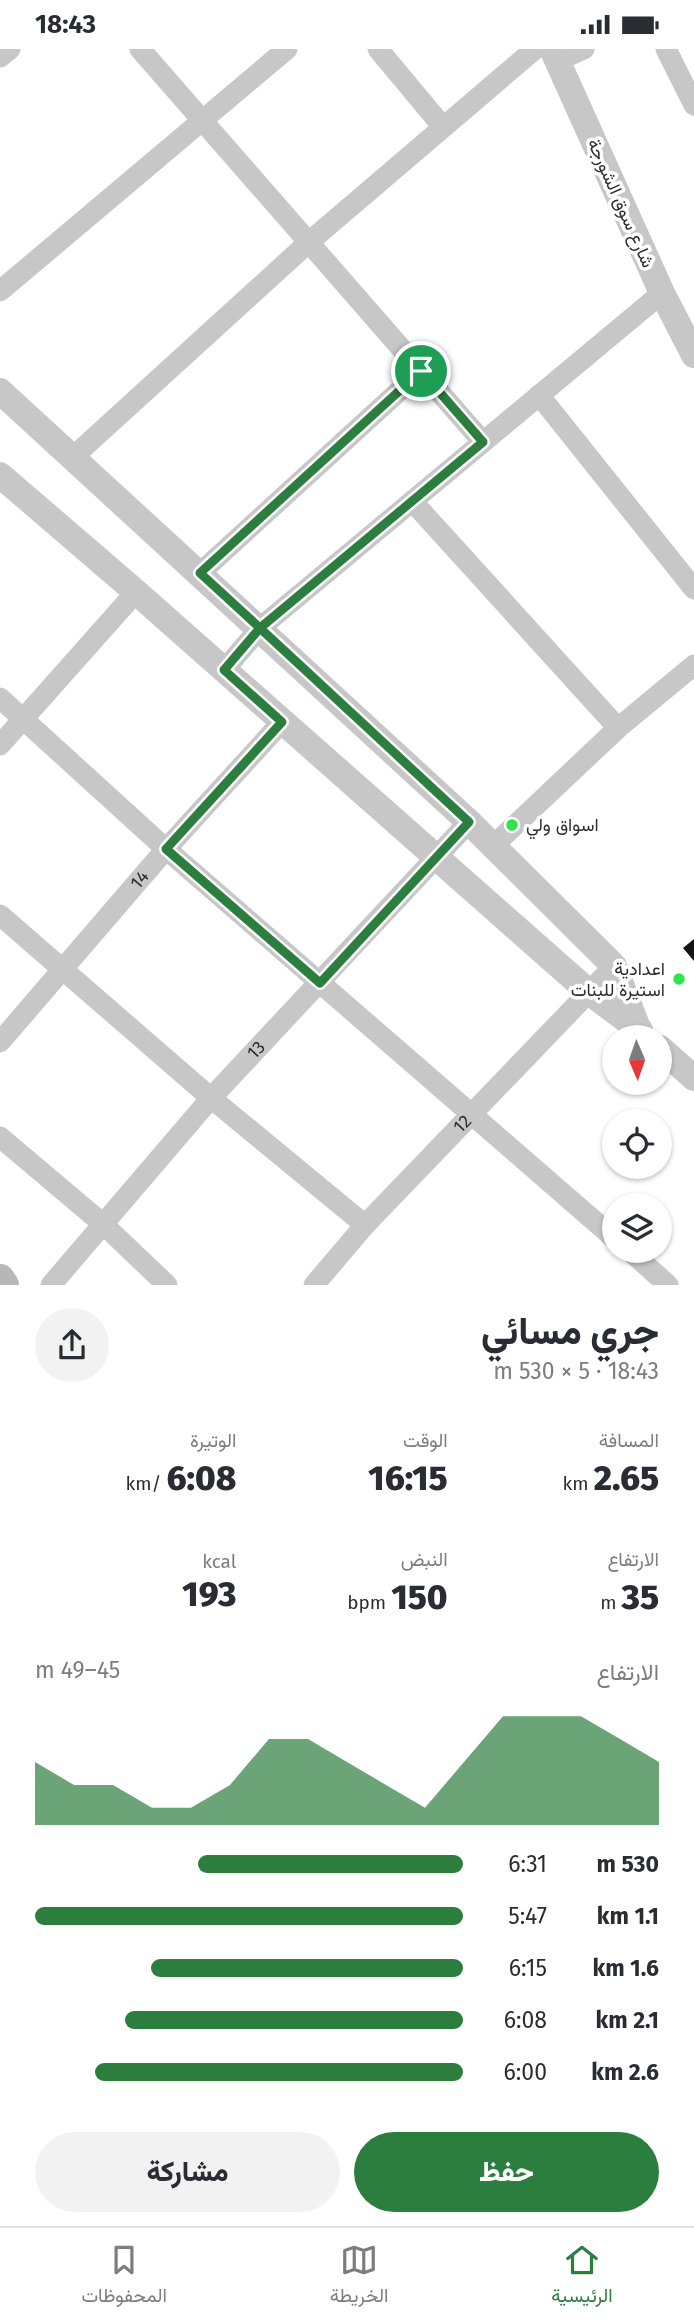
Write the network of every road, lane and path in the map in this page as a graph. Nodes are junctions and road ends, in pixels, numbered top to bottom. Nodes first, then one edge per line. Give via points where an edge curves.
1 (10, 49) edge
2 (140, 49) edge
3 (287, 49) edge
4 (378, 49) edge
5 (584, 49) edge
6 (666, 49) edge
7 (548, 53) edge
8 (0, 57) edge
9 (694, 105) edge
10 (203, 121) junction
11 (443, 127) junction
12 (309, 242) junction
13 (0, 291) edge
14 (662, 293) junction
15 (690, 338) edge
16 (421, 371) junction
17 (0, 391) edge
18 (539, 395) junction
19 (483, 442) junction
20 (73, 457) junction
21 (0, 475) edge
22 (412, 501) junction
23 (200, 573) junction
24 (694, 589) edge
25 (136, 591) junction
26 (260, 628) junction
27 (694, 665) edge
28 (224, 670) junction
29 (0, 698) edge
30 (23, 719) junction
31 (282, 722) junction
32 (618, 729) junction
33 (0, 745) edge
34 (469, 822) junction
35 (493, 846) junction
36 (166, 849) junction
37 (437, 858) junction
38 (0, 915) edge
39 (614, 966) junction
40 (61, 969) junction
41 (320, 983) junction
42 (590, 993) junction
43 (632, 1025) edge
44 (640, 1025) edge
45 (0, 1042) edge
46 (672, 1059) edge
47 (694, 1078) edge
48 (211, 1098) junction
49 (472, 1114) junction
50 (0, 1137) edge
51 (103, 1224) junction
52 (365, 1225) junction
53 (602, 1228) edge
54 (643, 1263) edge
55 (0, 1279) edge
56 (4, 1285) edge
57 (51, 1285) edge
58 (167, 1285) edge
59 (314, 1285) edge
60 (668, 1285) edge

1 - 8 street
2 - 10 street
3 - 10 street
4 - 11 street
5 - 7 street
6 - 9 street
7 - 11 street
7 - 14 street, شارع سوق الشورجة
10 - 12 street
10 - 13 street
11 - 12 street
12 - 16 street
12 - 20 street
14 - 15 street, شارع سوق الشورجة
14 - 18 street
16 - 19 street
16 - 23 street
17 - 20 street
18 - 19 street
18 - 24 street
19 - 22 street
20 - 23 street
21 - 25 street
22 - 26 street
22 - 32 street
23 - 26 street
25 - 28 street
25 - 30 street
26 - 28 street
26 - 34 street
27 - 32 street
28 - 31 street
29 - 30 street
30 - 33 street
30 - 36 street
31 - 36 street, 14
31 - 37 street
32 - 35 street
34 - 35 street
34 - 37 street, 13
35 - 39 street
36 - 40 street, 14
36 - 41 street
37 - 41 street, 13
37 - 42 street
38 - 40 street
39 - 42 street, 12
39 - 44 street
40 - 45 street, 14
40 - 48 street
41 - 48 street, 13
41 - 49 street
42 - 43 street
42 - 49 street, 12
46 - 47 street
48 - 51 street, 13
48 - 52 street
49 - 52 street, 12
49 - 53 street
50 - 51 street
51 - 57 street, 13
51 - 58 street
52 - 59 street, 12
54 - 60 street
55 - 56 main road

